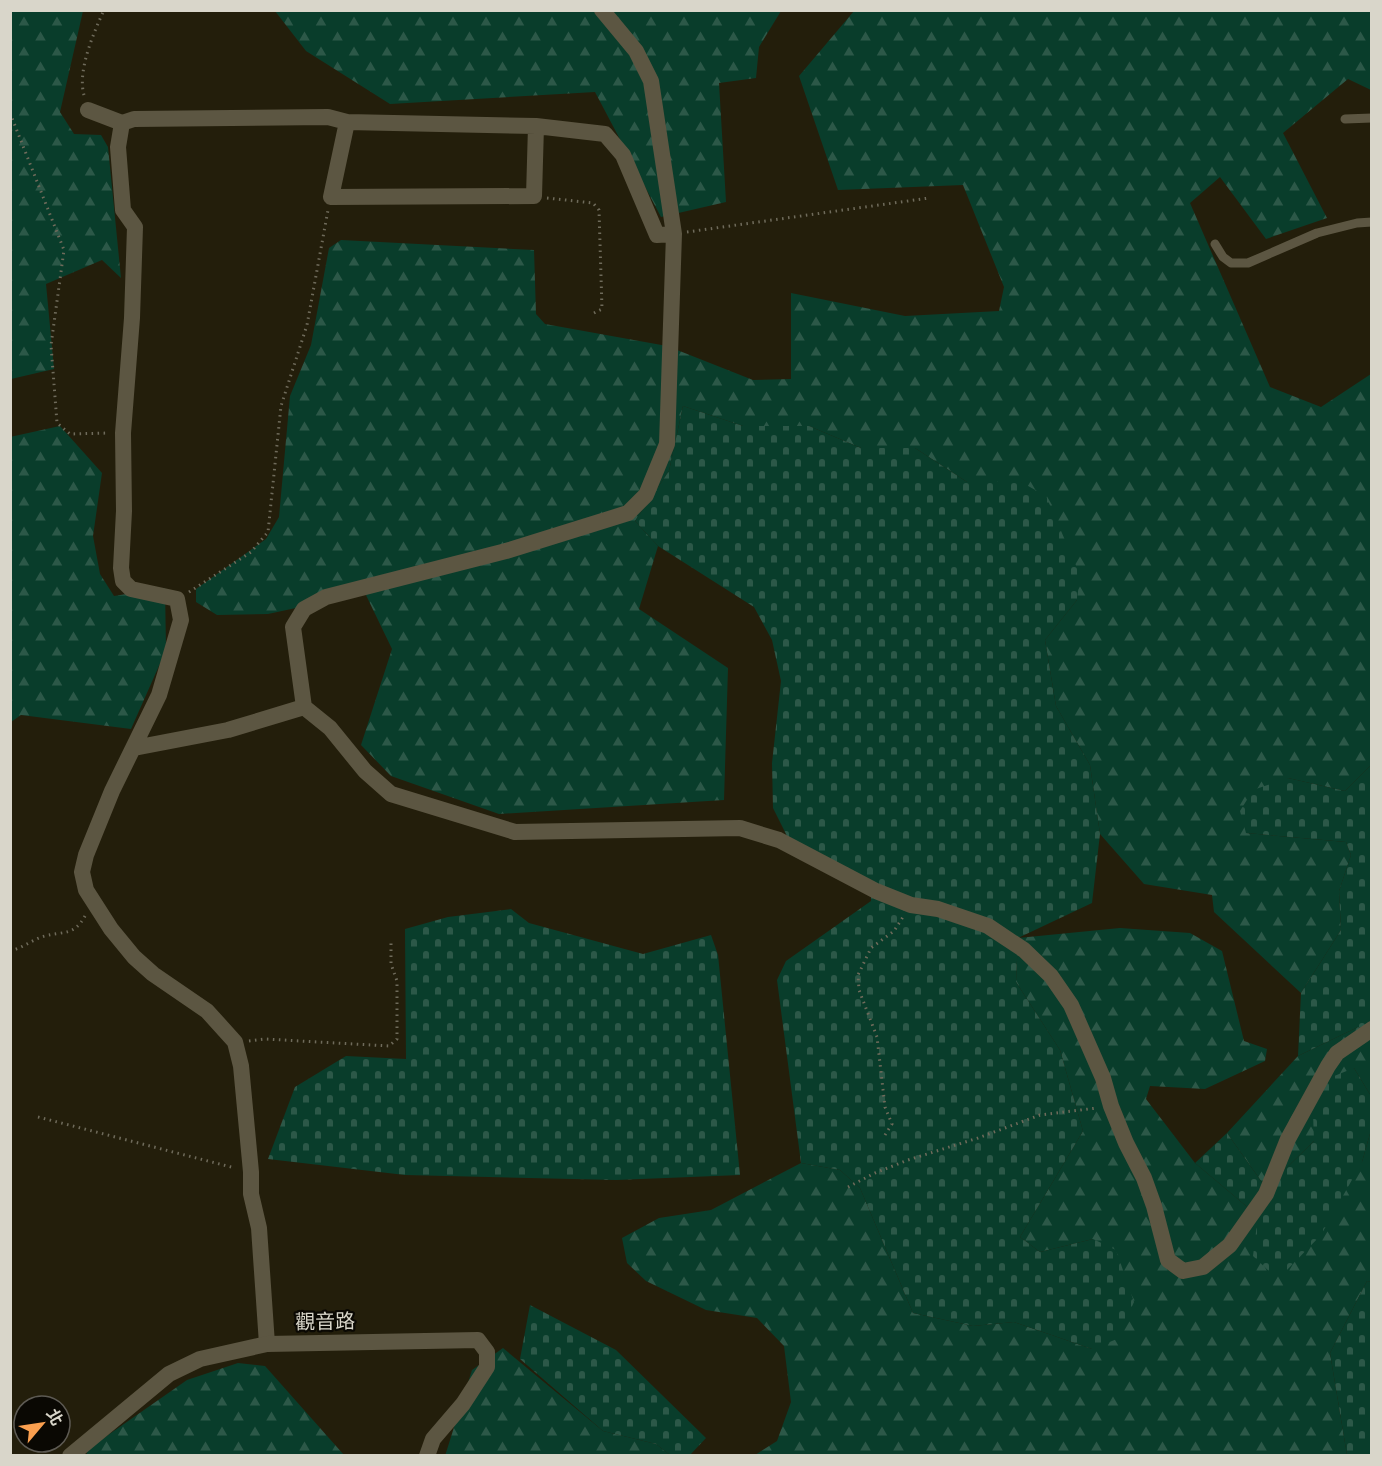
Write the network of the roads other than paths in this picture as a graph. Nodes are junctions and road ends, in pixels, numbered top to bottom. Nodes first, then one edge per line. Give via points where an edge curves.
1 (602, 10) edge
2 (88, 110) road end
3 (1371, 118) edge
4 (1345, 119) dead end
5 (347, 122) junction
6 (122, 123) junction
7 (536, 126) junction
8 (1371, 222) edge
9 (674, 234) junction
10 (1215, 244) dead end
11 (304, 707) junction
12 (134, 748) junction
13 (1371, 1029) edge
14 (267, 1344) junction
15 (70, 1455) edge
16 (427, 1455) edge

1 - 9 street via 636,51 651,81
2 - 6 street
3 - 4 lane
5 - 6 street via 328,117 134,119
5 - 7 street
5 - 7 street via 331,197 534,196
6 - 12 street via 118,147 123,210 135,227 123,433 121,568 123,581 131,589 177,599 181,620 159,695
7 - 9 street via 605,134 623,155 657,235
8 - 10 lane via 1317,233 1248,263 1231,263
9 - 11 street via 667,444 646,495 628,513 506,551 326,597 304,609 293,627
11 - 12 street via 228,730
11 - 13 street via 330,728 365,771 391,794 515,832 740,828 779,840 911,905 938,909 988,926 1024,950 1051,976 1071,1005 1144,1178 1168,1260 1183,1271 1203,1267 1230,1245 1266,1194 1288,1139 1337,1053
12 - 14 street via 86,855 82,872 86,890 134,957 207,1011 235,1042 241,1066 251,1194 259,1228
14 - 15 street, 觀音路 via 200,1359 169,1374
14 - 16 street, 觀音路 via 478,1341 487,1352 488,1367 464,1404 433,1439

